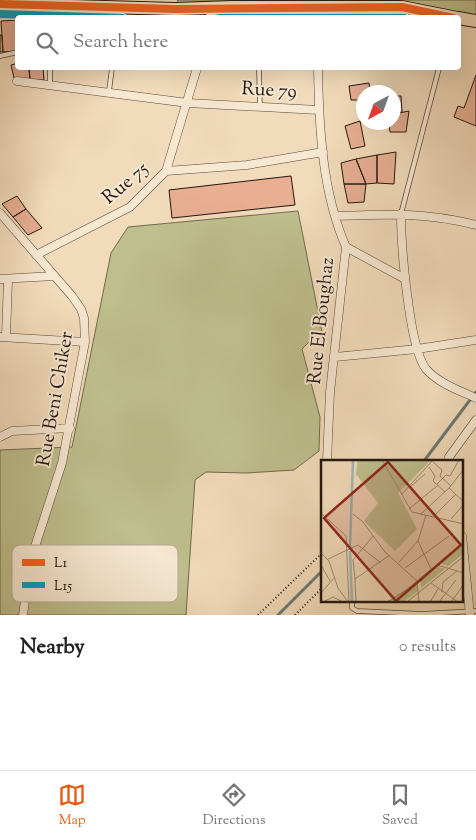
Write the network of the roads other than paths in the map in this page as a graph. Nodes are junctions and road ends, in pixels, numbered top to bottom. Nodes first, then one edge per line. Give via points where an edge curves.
1 (0, 4) edge
2 (173, 5) edge
3 (115, 13) edge
4 (211, 13) edge
5 (258, 13) edge
6 (317, 13) edge
7 (444, 15) edge
8 (461, 18) edge
9 (476, 21) edge
10 (15, 53) edge
11 (0, 56) edge
12 (50, 70) edge
13 (112, 70) edge
14 (196, 70) edge
15 (259, 70) edge
16 (318, 70) edge
17 (438, 70) edge
18 (17, 81) dead end
19 (50, 84) junction
20 (109, 91) junction
21 (188, 103) junction
22 (260, 108) junction
23 (318, 110) junction
24 (323, 152) junction
25 (166, 171) junction
26 (0, 213) edge
27 (401, 214) junction
28 (336, 216) junction
29 (3, 223) edge
30 (476, 225) edge
31 (346, 247) junction
32 (36, 255) junction
33 (54, 276) junction
34 (405, 278) junction
35 (4, 279) edge
36 (3, 337) edge
37 (476, 340) edge
38 (85, 342) junction
39 (417, 349) junction
40 (335, 357) junction
41 (476, 398) edge
42 (476, 420) edge
43 (70, 428) junction
44 (0, 430) edge
45 (12, 430) junction
46 (0, 437) edge
47 (327, 460) edge
48 (450, 460) edge
49 (36, 545) edge
50 (464, 551) edge
51 (25, 602) edge
52 (352, 602) edge
53 (472, 613) edge
54 (422, 614) edge
55 (23, 615) edge

1 - 3 main road
2 - 3 main road
2 - 4 main road
4 - 5 main road
5 - 6 main road
6 - 7 main road via 402,7
8 - 9 main road
10 - 11 lane
12 - 19 lane
13 - 20 lane
14 - 21 street, Rue 75
15 - 22 lane
16 - 23 street, Rue El Boughaz
17 - 27 lane
18 - 19 street, Rue 79
19 - 20 street, Rue 79
20 - 21 street, Rue 79
21 - 22 street, Rue 79
21 - 25 street, Rue 75
22 - 23 street, Rue 79
23 - 24 street, Rue El Boughaz
24 - 25 street via 247,165
24 - 28 street, Rue El Boughaz
25 - 32 street, Rue 75 via 130,207
26 - 29 street, Rue Beni Chiker
27 - 28 street
27 - 30 street via 434,215
27 - 34 street
28 - 31 street, Rue El Boughaz
29 - 32 street, Rue Beni Chiker
31 - 34 street
31 - 40 street, Rue El Boughaz
32 - 33 street, Rue Beni Chiker
33 - 35 street
33 - 38 street, Rue Beni Chiker via 81,309
34 - 39 street
35 - 36 street
36 - 38 street
37 - 39 street
38 - 43 street, Rue Beni Chiker
39 - 40 street
39 - 41 street via 430,373
40 - 47 street, Rue El Boughaz
42 - 48 street
43 - 45 street
43 - 49 street, Rue Beni Chiker via 56,486
44 - 45 street
45 - 46 street
50 - 53 street
51 - 55 street, Rue Beni Chiker
52 - 54 lane via 352,608 357,611
53 - 54 lane

